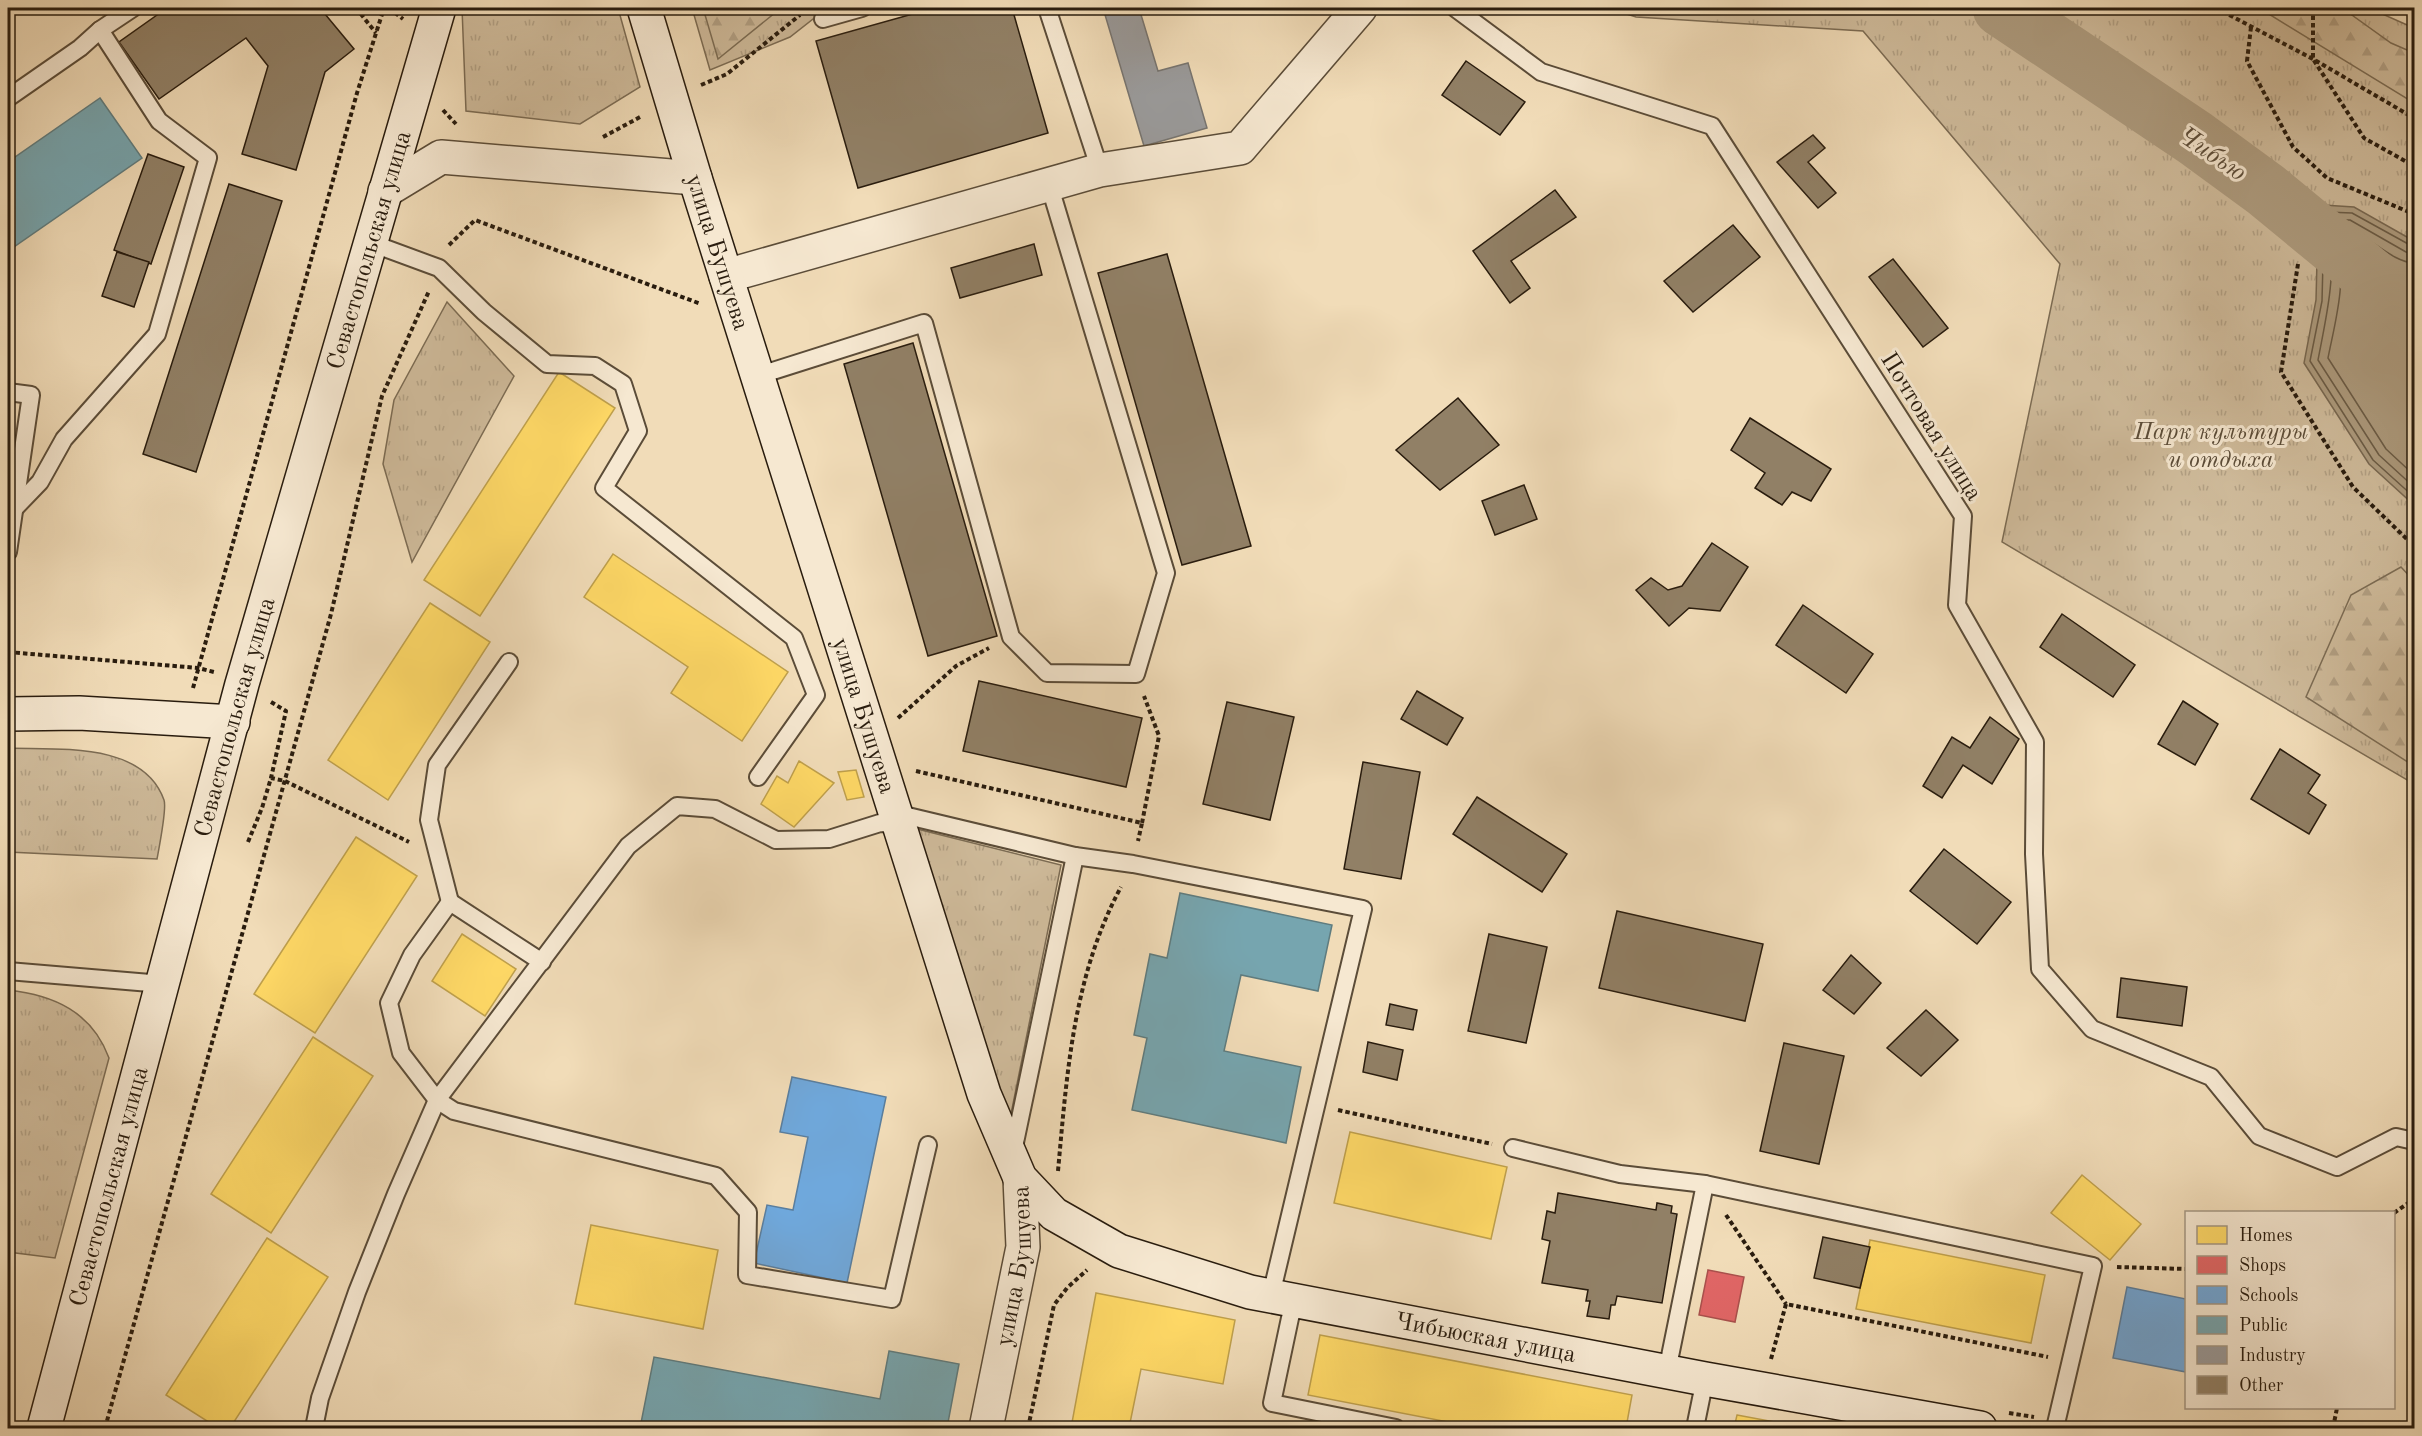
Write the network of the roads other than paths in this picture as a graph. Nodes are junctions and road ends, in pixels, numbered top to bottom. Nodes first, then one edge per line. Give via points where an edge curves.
1 (133, 8) edge
2 (439, 8) edge
3 (644, 8) edge
4 (862, 8) edge
5 (1047, 8) edge
6 (1360, 8) edge
7 (1455, 8) edge
8 (824, 19) dead end
9 (100, 30) junction
10 (8, 98) edge
11 (1100, 170) junction
12 (694, 178) junction
13 (1049, 184) junction
14 (385, 191) junction
15 (371, 243) junction
16 (726, 276) junction
17 (757, 376) junction
18 (8, 392) edge
19 (14, 509) junction
20 (8, 552) edge
21 (509, 662) dead end
22 (8, 714) edge
23 (233, 722) junction
24 (758, 777) dead end
25 (897, 819) junction
26 (1075, 856) junction
27 (450, 902) junction
28 (542, 962) junction
29 (8, 971) edge
30 (162, 984) junction
31 (437, 1100) junction
32 (2415, 1141) edge
33 (928, 1145) dead end
34 (1513, 1148) road end
35 (1016, 1169) junction
36 (1706, 1184) junction
37 (1285, 1304) junction
38 (1667, 1371) junction
39 (1703, 1387) junction
40 (44, 1428) edge
41 (314, 1428) edge
42 (986, 1428) edge
43 (1396, 1428) edge
44 (1695, 1428) edge
45 (1980, 1428) edge
46 (2055, 1428) edge

1 - 9 lane
2 - 14 street, Севастопольская улица
3 - 12 street, улица Бушуева
4 - 8 lane
5 - 11 lane
6 - 11 street via 1240,148
7 - 32 lane, Почтовая улица via 1541,72 1712,126 1963,516 1958,605 2035,742 2034,854 2040,969 2092,1029 2211,1077 2259,1136 2337,1167 2396,1137
9 - 10 lane
9 - 19 lane via 159,121 208,158 157,334 63,439 40,482
11 - 13 street
12 - 14 street via 441,158
12 - 16 street, улица Бушуева
13 - 16 street
13 - 17 lane via 1166,573 1136,674 1047,673 1011,637 924,323
14 - 15 street, Севастопольская улица
15 - 23 street, Севастопольская улица
15 - 24 lane via 439,268 492,319 547,363 595,366 623,384 638,431 604,488 794,638 816,695
16 - 17 street, улица Бушуева
17 - 25 street, улица Бушуева
18 - 19 lane via 31,395
19 - 20 lane
21 - 27 lane via 437,765 429,820
22 - 23 street via 79,713
23 - 30 street, Севастопольская улица
25 - 26 lane
25 - 28 lane via 829,838 776,840 715,809 676,806 628,846
25 - 35 street, улица Бушуева via 984,1094
26 - 35 lane
26 - 37 lane via 1363,909 1316,1105
27 - 28 lane
27 - 31 lane via 412,955 389,1003 402,1053
28 - 31 lane
29 - 30 lane
30 - 40 street, Севастопольская улица
31 - 33 lane via 454,1111 716,1176 748,1212 747,1275 892,1299
31 - 41 lane via 357,1292 320,1398
34 - 36 lane via 1620,1173
35 - 37 street, Чибьюская улица via 1054,1214 1119,1251
35 - 42 street, улица Бушуева via 1023,1247
36 - 38 lane
36 - 46 lane via 2093,1266
37 - 38 street, Чибьюская улица
37 - 43 lane via 1272,1403
38 - 39 street, Чибьюская улица
39 - 44 lane
39 - 45 street, Чибьюская улица

